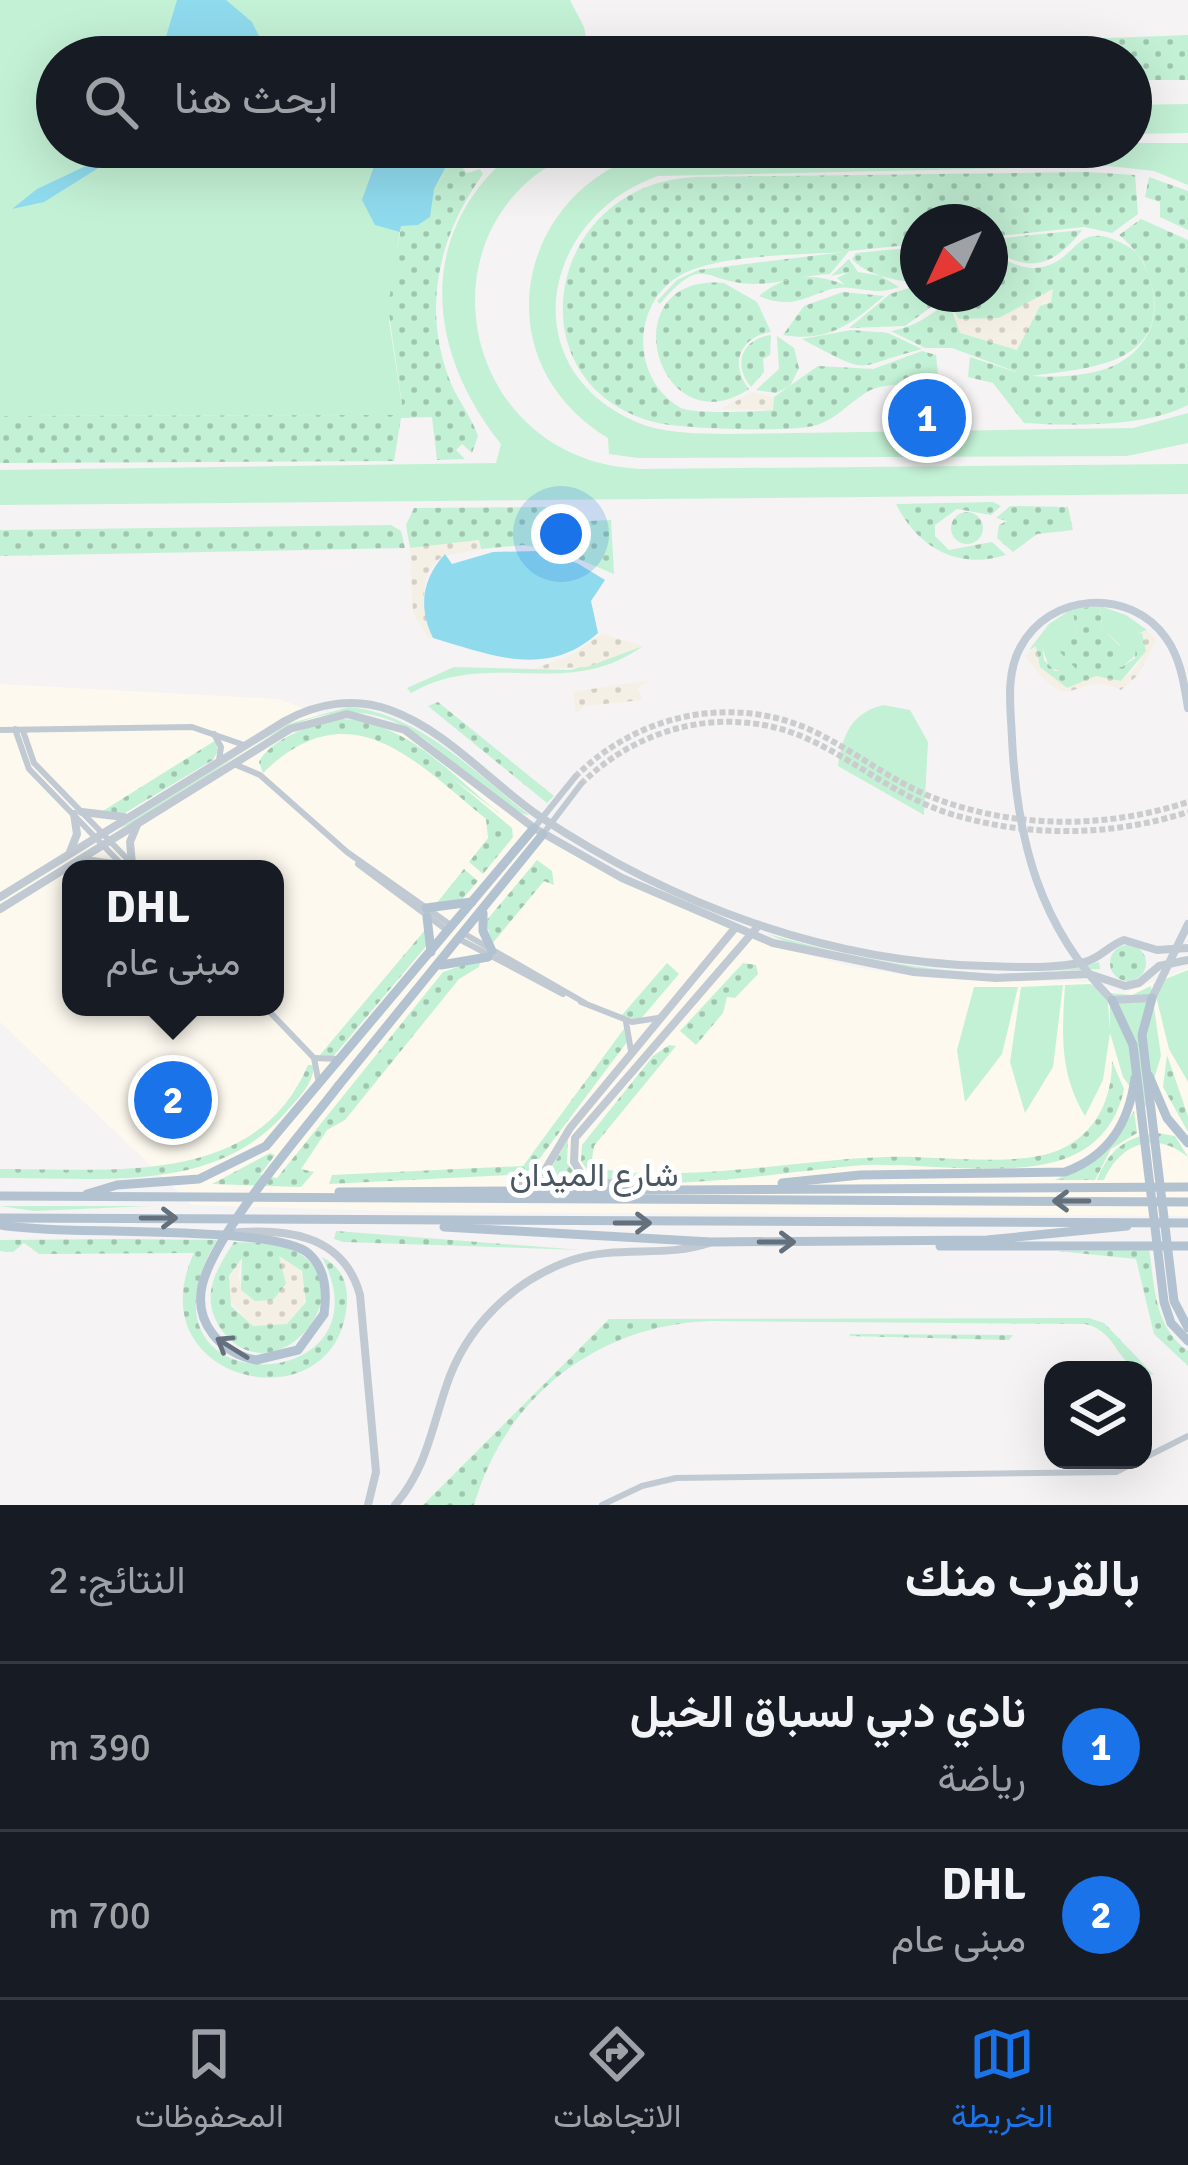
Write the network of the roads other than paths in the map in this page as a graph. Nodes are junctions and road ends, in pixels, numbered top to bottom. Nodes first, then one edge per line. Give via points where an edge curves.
1 (1188, 708) edge
2 (19, 729) junction
3 (0, 730) edge
4 (211, 732) junction
5 (245, 746) junction
6 (261, 747) junction
7 (218, 762) junction
8 (234, 764) junction
9 (260, 775) junction
10 (578, 780) tunnel mouth
11 (78, 813) junction
12 (134, 820) junction
13 (547, 821) junction
14 (539, 831) junction
15 (103, 839) junction
16 (74, 857) junction
17 (68, 860) edge
18 (70, 860) edge
19 (90, 860) edge
20 (122, 860) edge
21 (129, 860) edge
22 (62, 863) edge
23 (62, 865) edge
24 (0, 897) edge
25 (481, 903) junction
26 (0, 909) edge
27 (426, 912) junction
28 (744, 920) junction
29 (1188, 924) edge
30 (759, 925) junction
31 (734, 930) junction
32 (457, 933) junction
33 (749, 935) junction
34 (1145, 948) junction
35 (1188, 948) edge
36 (1107, 952) junction
37 (431, 954) junction
38 (490, 954) junction
39 (1188, 960) edge
40 (436, 967) junction
41 (1149, 973) junction
42 (1109, 977) junction
43 (1153, 998) junction
44 (1112, 1000) junction
45 (274, 1016) edge
46 (658, 1018) junction
47 (624, 1020) junction
48 (631, 1051) junction
49 (314, 1058) junction
50 (344, 1058) junction
51 (1141, 1067) junction
52 (313, 1094) junction
53 (1188, 1143) edge
54 (1188, 1187) edge
55 (512, 1188) junction
56 (753, 1188) junction
57 (637, 1189) junction
58 (0, 1196) edge
59 (82, 1196) junction
60 (280, 1197) junction
61 (1188, 1202) edge
62 (0, 1221) edge
63 (409, 1221) junction
64 (1137, 1222) junction
65 (1188, 1223) edge
66 (208, 1235) junction
67 (711, 1242) junction
68 (930, 1242) junction
69 (1188, 1246) edge
70 (1188, 1328) edge
71 (1188, 1341) edge
72 (1185, 1440) edge
73 (368, 1505) edge
74 (395, 1505) edge
75 (602, 1505) edge

1 - 44 main road, bridge via 1164,634 1112,603 1077,604 1045,619 1012,669 1016,788 1031,870 1063,940
2 - 3 street
2 - 4 street
2 - 11 street via 30,759
4 - 5 street
4 - 7 street via 220,743
5 - 7 street
5 - 13 street via 313,708 385,708
6 - 8 street
6 - 9 street
6 - 14 street via 317,718 377,718 414,736
7 - 12 street
8 - 9 street
8 - 12 street
9 - 27 street
10 - 13 street
11 - 12 street
11 - 15 street
11 - 16 street
12 - 15 street
12 - 21 street
13 - 14 street
13 - 28 street
14 - 25 main road
14 - 31 street
15 - 16 street
15 - 20 street
16 - 17 street
16 - 18 street
16 - 19 street
22 - 24 street
23 - 26 street
25 - 27 main road
25 - 32 main road
25 - 38 main road
27 - 32 street
27 - 37 main road
28 - 30 street
28 - 31 street
29 - 43 main road, bridge
30 - 33 street
30 - 36 street via 872,955 963,965 1074,964
31 - 33 street
31 - 46 street
32 - 37 main road
32 - 38 street
32 - 40 main road
33 - 42 street via 900,970
33 - 57 street via 575,1138 573,1157 584,1178
34 - 35 street
34 - 36 street via 1124,940
34 - 41 street
36 - 42 street
37 - 50 main road
38 - 40 main road
38 - 47 street
39 - 41 street
66 -> 40 main road, bridge via 305,1251 324,1280 324,1314 298,1350 248,1359 212,1334 201,1292 234,1229
41 - 42 street via 1130,986
43 - 44 main road
43 - 51 main road, bridge
44 - 51 main road, bridge
45 - 49 street
46 - 47 street
46 - 48 street
47 - 48 street
48 - 55 street via 545,1170
49 - 50 street
49 - 52 street
50 - 52 main road
51 - 53 main road, bridge
51 - 56 main road via 1124,1121 1096,1156 1057,1174 860,1174
51 - 70 main road, bridge via 1174,1300
51 - 71 main road, bridge via 1163,1302
52 - 59 main road via 266,1146 229,1168
54 - 56 main road
55 - 57 main road
55 - 60 main road
56 - 57 main road
58 - 59 main road, شارع الميدان
59 - 60 main road, شارع الميدان
61 -> 60 main road, شارع الميدان
62 -> 63 main road, شارع الميدان
62 - 66 main road
63 -> 64 main road, شارع الميدان
63 - 67 main road
64 - 65 main road, شارع الميدان
64 - 68 main road via 1099,1233
66 - 73 street via 303,1235 332,1249 352,1273 376,1472
67 -> 68 main road
67 - 74 street via 591,1255 510,1295 458,1358 425,1460
68 - 69 main road
72 - 75 street via 1116,1472 676,1478

